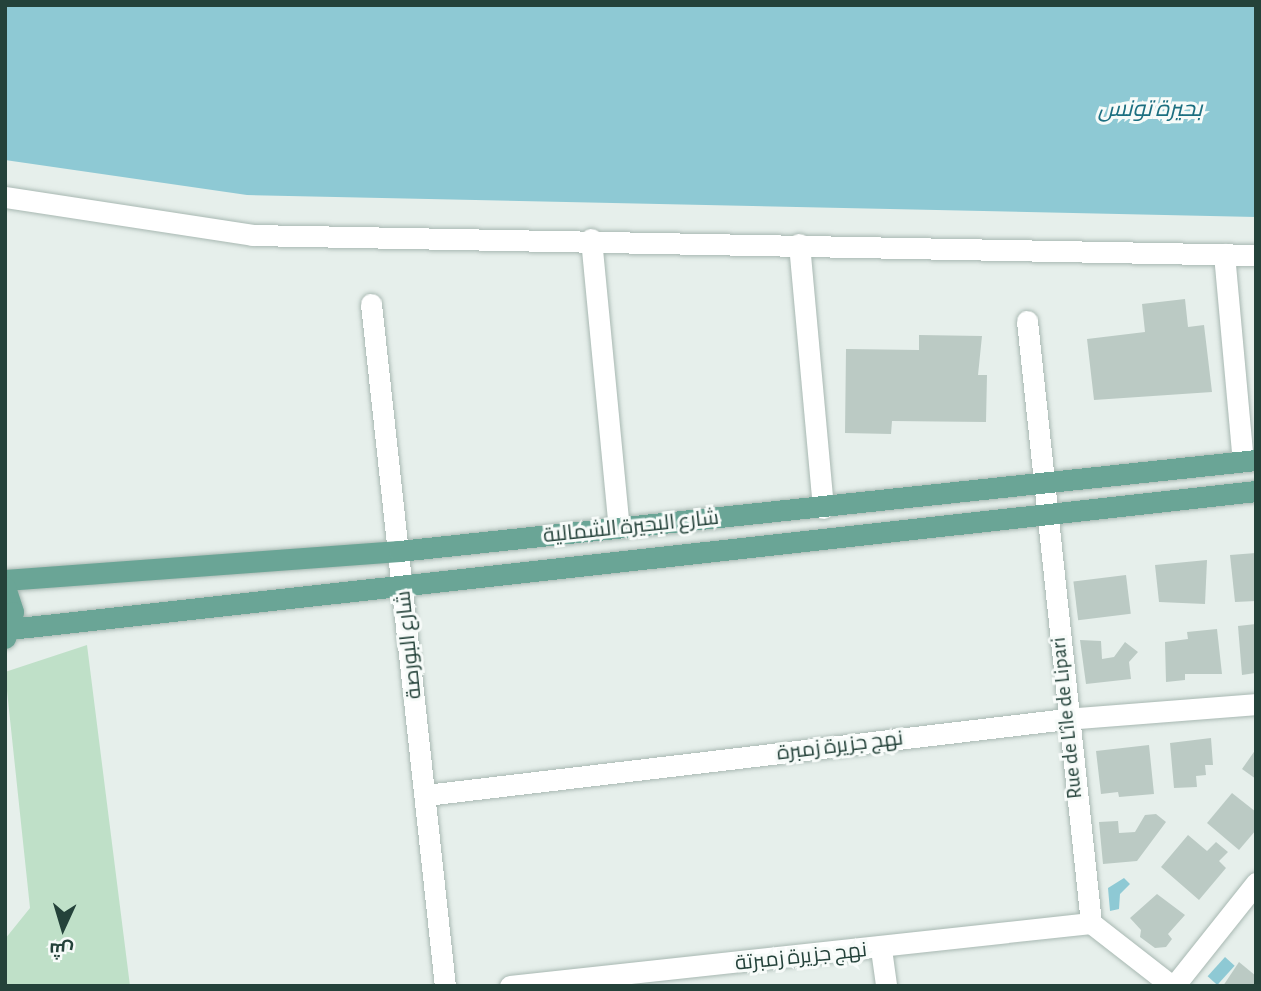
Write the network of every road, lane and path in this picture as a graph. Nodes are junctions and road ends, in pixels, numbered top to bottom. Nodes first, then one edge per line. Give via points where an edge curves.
1 (5, 197) edge
2 (591, 239) junction
3 (799, 244) junction
4 (1224, 254) junction
5 (1256, 255) edge
6 (371, 304) dead end
7 (1027, 321) dead end
8 (1250, 461) edge
9 (1043, 481) junction
10 (1256, 491) edge
11 (823, 508) junction
12 (1046, 513) junction
13 (619, 528) junction
14 (399, 551) junction
15 (5, 580) edge
16 (402, 583) junction
17 (5, 587) edge
18 (8, 633) edge
19 (1256, 704) edge
20 (1066, 719) junction
21 (426, 795) junction
22 (1256, 883) edge
23 (1091, 923) junction
24 (881, 949) junction
25 (444, 986) edge
26 (510, 986) edge
27 (886, 986) edge
28 (1173, 986) edge

1 - 2 street via 252,235
2 - 3 street
2 - 13 street
3 - 4 street
3 - 11 street
4 - 5 street
4 - 8 street
6 - 14 street, شارع البورصة
7 - 9 street, Rue de L'île de Lipari
8 - 9 main road, شارع البحيرة الشمالية
9 - 11 main road, شارع البحيرة الشمالية
9 - 12 street, Rue de L'île de Lipari
10 - 12 main road, شارع البحيرة الشمالية
11 - 13 main road, شارع البحيرة الشمالية
12 - 16 main road, شارع البحيرة الشمالية
12 - 20 street, Rue de L'île de Lipari
13 - 14 main road, شارع البحيرة الشمالية
14 - 15 main road, شارع البحيرة الشمالية
14 - 16 street, شارع البورصة
16 - 18 main road, شارع البحيرة الشمالية
16 - 21 street, شارع البورصة
17 - 18 main road via 13,612
19 - 20 street, نهج جزيرة زمبرة
20 - 21 street, نهج جزيرة زمبرة
20 - 23 street, Rue de L'île de Lipari
21 - 25 street, شارع البورصة
22 - 28 street
23 - 24 street, نهج جزيرة زمبرتة
23 - 28 street
24 - 26 street, نهج جزيرة زمبرتة
24 - 27 street

